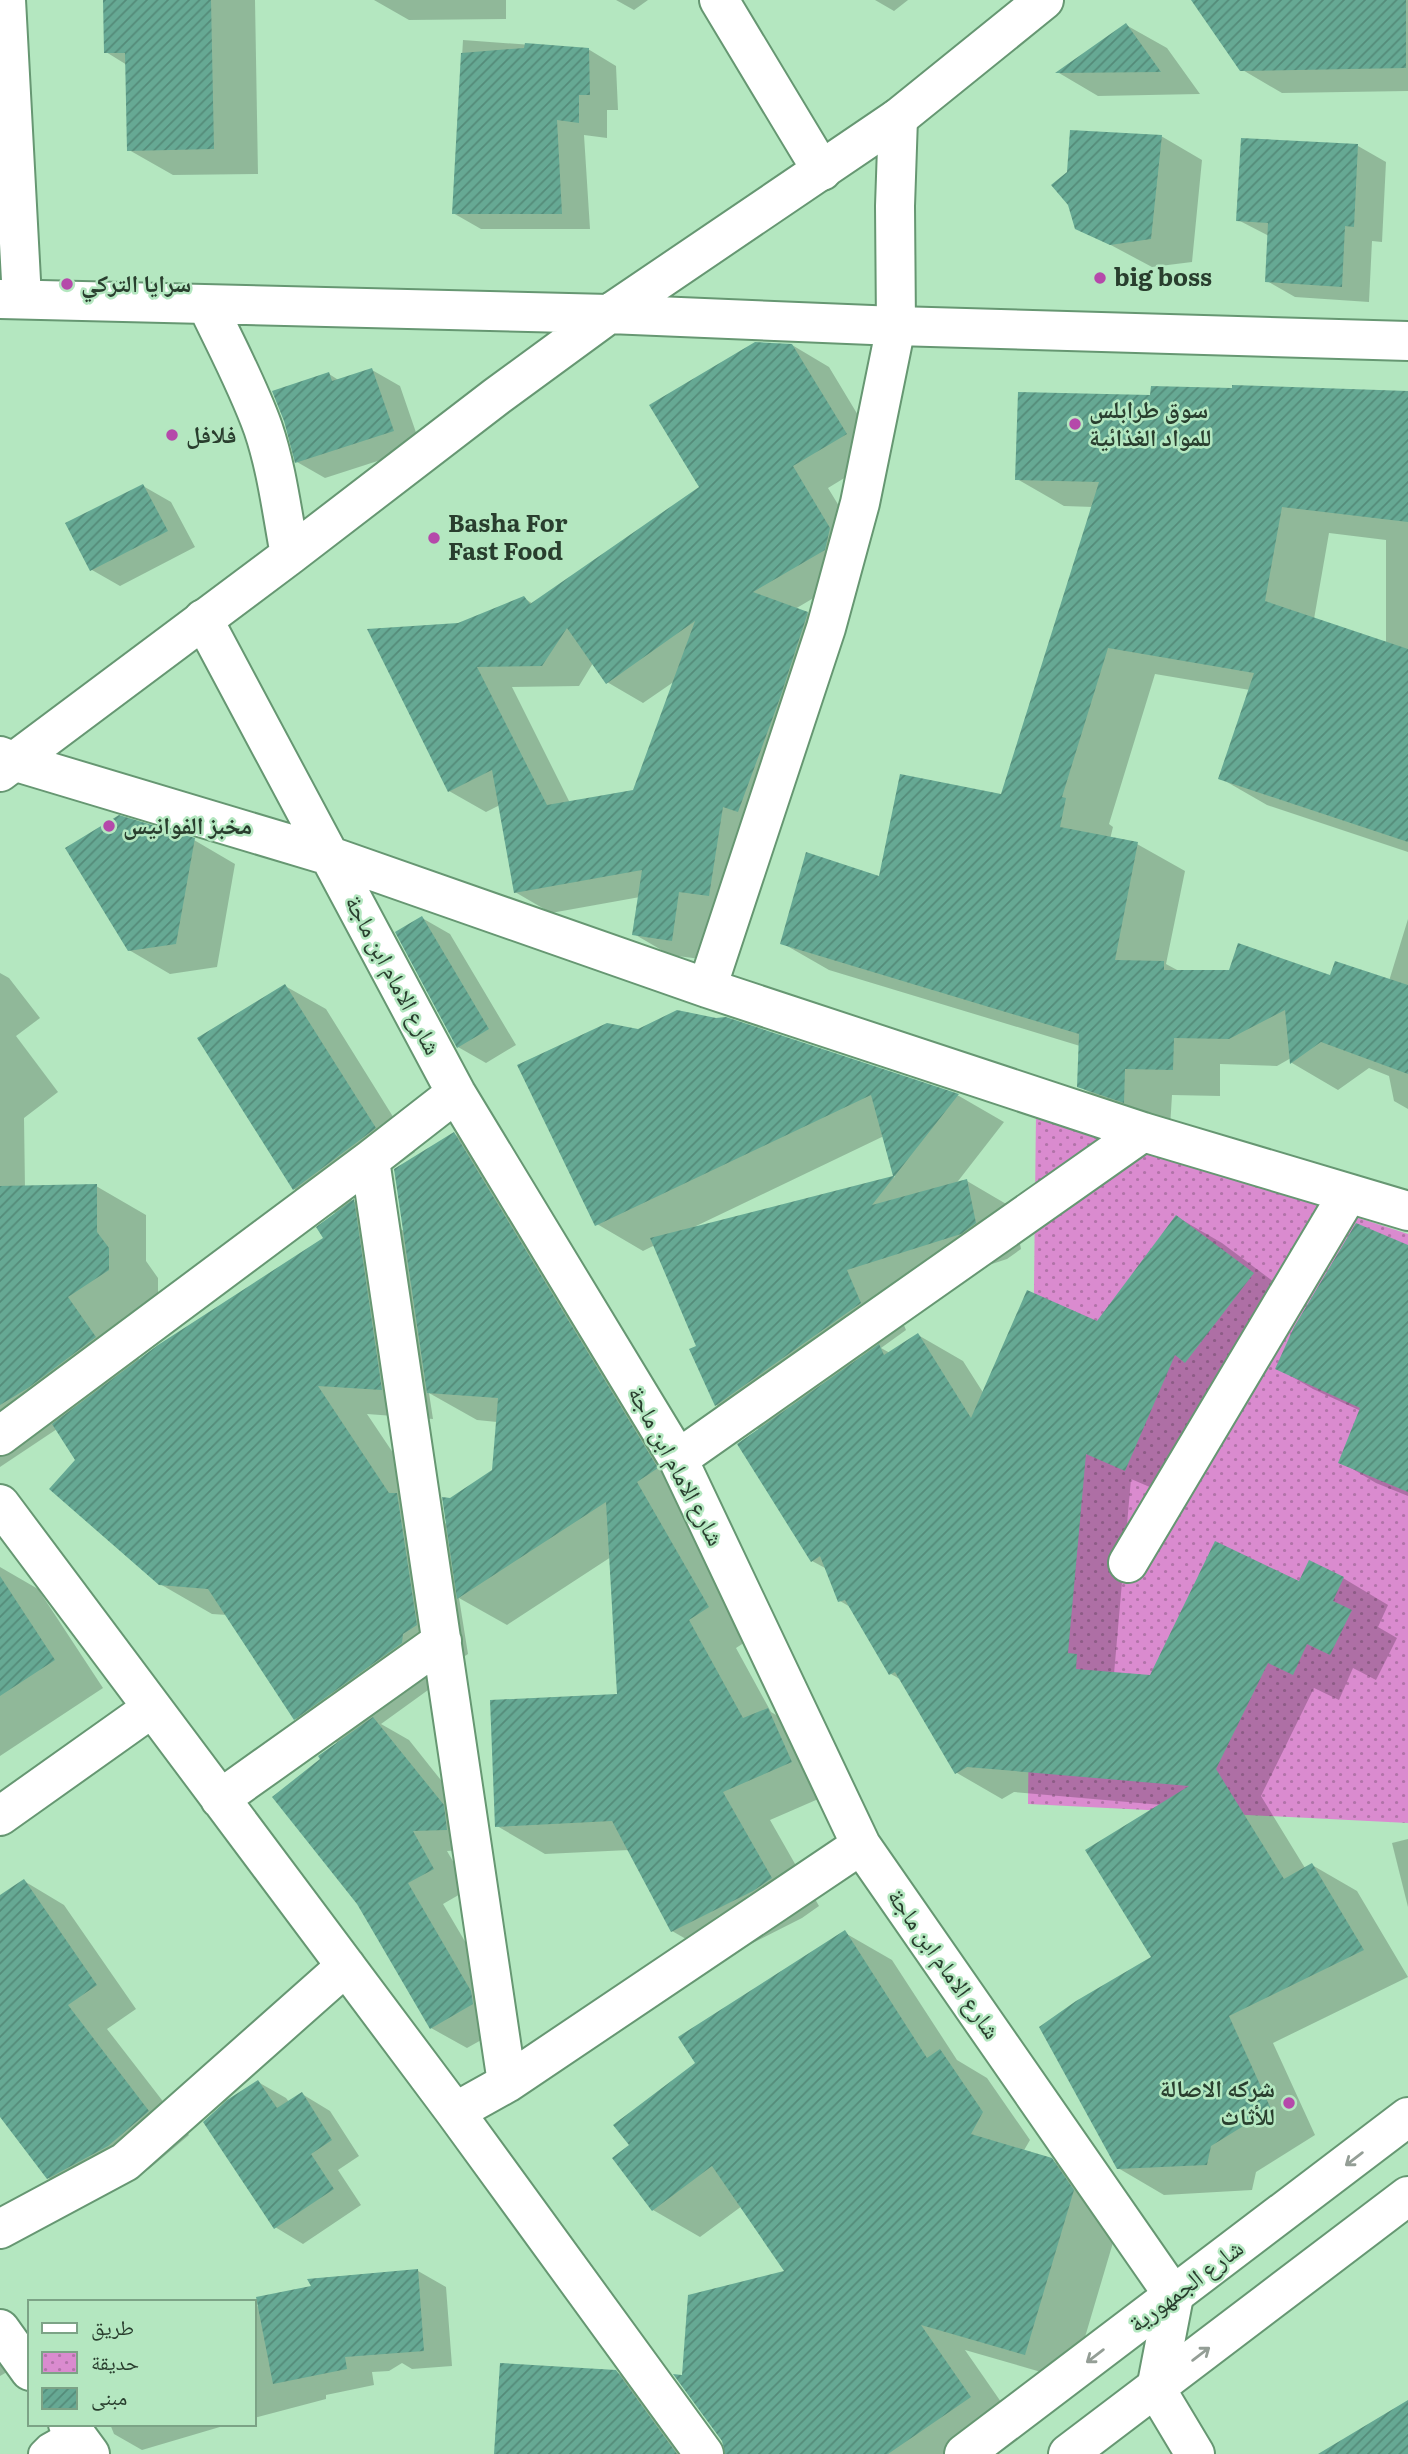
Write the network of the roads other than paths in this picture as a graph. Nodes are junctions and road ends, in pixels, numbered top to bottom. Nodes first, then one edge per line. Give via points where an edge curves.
1 (6, 0) edge
2 (719, 0) edge
3 (1044, 0) edge
4 (898, 118) junction
5 (822, 171) junction
6 (11, 299) edge
7 (207, 305) junction
8 (609, 314) junction
9 (895, 326) junction
10 (1408, 341) edge
11 (290, 555) junction
12 (203, 619) junction
13 (4, 763) edge
14 (330, 856) junction
15 (707, 988) junction
16 (456, 1093) junction
17 (1143, 1132) junction
18 (370, 1160) junction
19 (1348, 1194) junction
20 (1408, 1211) edge
21 (0, 1436) edge
22 (678, 1459) junction
23 (0, 1504) edge
24 (1128, 1563) dead end
25 (442, 1641) junction
26 (152, 1708) junction
27 (220, 1799) junction
28 (0, 1816) edge
29 (861, 1844) junction
30 (346, 1966) junction
31 (507, 2083) junction
32 (455, 2112) junction
33 (1408, 2117) edge
34 (1408, 2196) edge
35 (0, 2229) edge
36 (1174, 2296) junction
37 (0, 2329) edge
38 (28, 2368) edge
39 (1156, 2389) junction
40 (704, 2454) edge
41 (964, 2454) edge
42 (1068, 2454) edge
43 (1195, 2454) edge

1 - 6 street
2 - 5 street
3 - 4 street
4 - 5 street
4 - 9 street
5 - 8 street
6 - 7 street
7 - 8 street
7 - 11 street via 263,428
8 - 9 street
8 - 11 street
9 - 10 street
9 - 15 street via 860,503 826,628
11 - 12 street
12 - 13 street
12 - 14 street, شارع الامام ابن ماجة
13 - 14 street
14 - 15 street
14 - 16 street, شارع الامام ابن ماجة
15 - 17 street
16 - 18 street
16 - 22 street, شارع الامام ابن ماجة
17 - 19 street
17 - 22 street
18 - 21 street
18 - 25 street
19 - 20 street
19 - 24 street
22 - 29 street, شارع الامام ابن ماجة
23 - 26 street
25 - 27 street
25 - 31 street
26 - 27 street
26 - 28 street
27 - 30 street
29 - 31 street
29 - 36 street, شارع الامام ابن ماجة
30 - 32 street
30 - 35 street via 125,2162
31 - 32 street
32 - 40 street
33 -> 36 street, شارع الجمهورية
39 -> 34 street
36 - 39 street
36 -> 41 street, شارع الجمهورية
37 - 38 street
39 - 42 street
39 - 43 street

